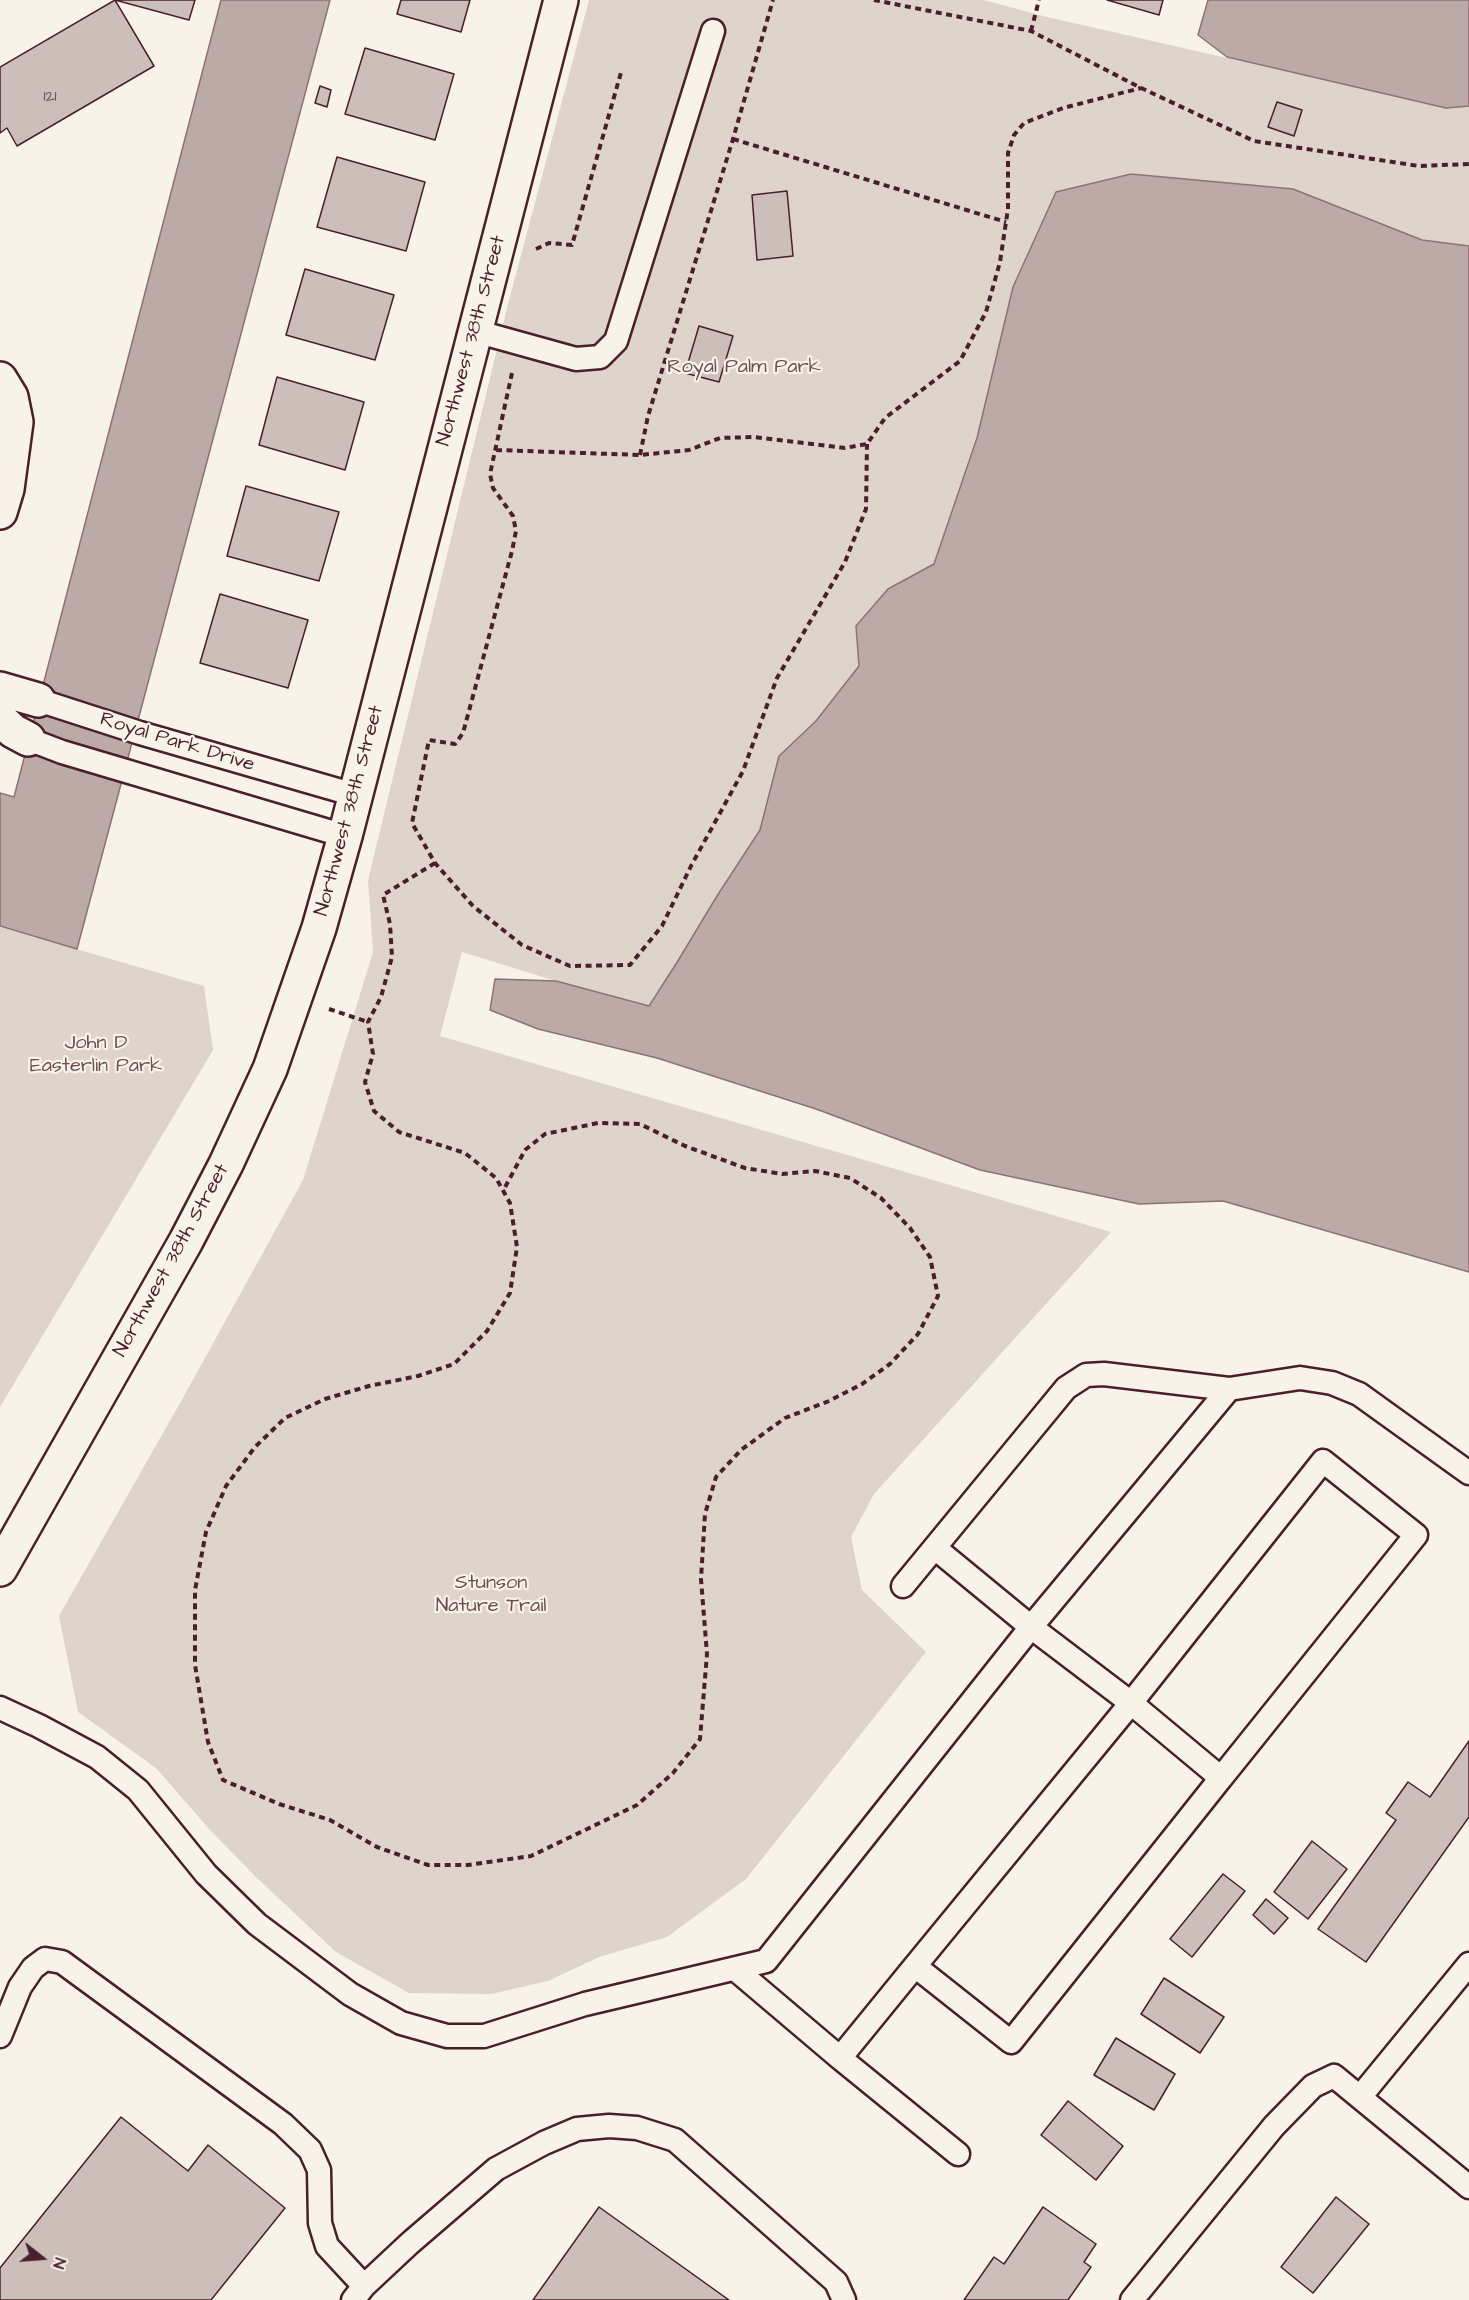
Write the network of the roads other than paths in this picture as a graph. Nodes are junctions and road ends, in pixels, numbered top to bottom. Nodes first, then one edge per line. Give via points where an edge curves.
1 (561, 0) edge
2 (713, 31) dead end
3 (475, 331) junction
4 (0, 379) edge
5 (0, 512) edge
6 (0, 689) edge
7 (38, 700) joint
8 (0, 719) edge
9 (28, 739) joint
10 (355, 795) junction
11 (345, 836) junction
12 (1229, 1389) junction
13 (1469, 1473) edge
14 (935, 1548) junction
15 (0, 1569) edge
16 (903, 1586) dead end
17 (1031, 1627) junction
18 (1131, 1703) junction
19 (0, 1708) edge
20 (1221, 1778) junction
21 (1469, 1964) edge
22 (915, 1966) junction
23 (735, 1969) junction
24 (0, 2036) edge
25 (840, 2058) junction
26 (1360, 2097) junction
27 (958, 2154) dead end
28 (1469, 2187) edge
29 (359, 2293) edge
30 (844, 2300) edge
31 (1132, 2300) edge

1 - 3 street, Northwest 38th Street
2 - 3 lane via 616,341 600,357 576,359
3 - 10 street, Northwest 38th Street
4 - 5 street via 11,397 16,422
6 - 7 street, Royal Park Drive
7 - 10 lane, Royal Park Drive
8 - 9 street, Royal Park Drive
9 - 11 lane, Royal Park Drive
10 - 11 street, Northwest 38th Street
11 - 15 street, Northwest 38th Street via 319,928 270,1069 226,1164
12 - 13 lane via 1300,1378 1332,1383 1359,1394
12 - 14 lane via 1086,1375 1066,1388
12 - 17 lane
14 - 16 lane
14 - 17 lane
17 - 18 lane
17 - 23 lane via 766,1961
18 - 20 lane
18 - 20 lane via 1323,1461 1416,1535
18 - 22 lane
19 - 23 lane via 97,1757 138,1790 206,1874 257,1924 350,1994 400,2023 447,2036 484,2036 585,2004
20 - 22 lane via 1011,2042
21 - 26 lane
22 - 25 lane
23 - 25 lane
24 - 29 lane via 20,1987 33,1968 45,1959 62,1962 283,2124 310,2150 319,2170 320,2223 327,2246
25 - 27 lane
26 - 28 lane
26 - 31 lane via 1334,2076 1313,2086 1274,2126
29 - 30 lane via 496,2169 577,2129 609,2126 637,2128 675,2140 836,2282

